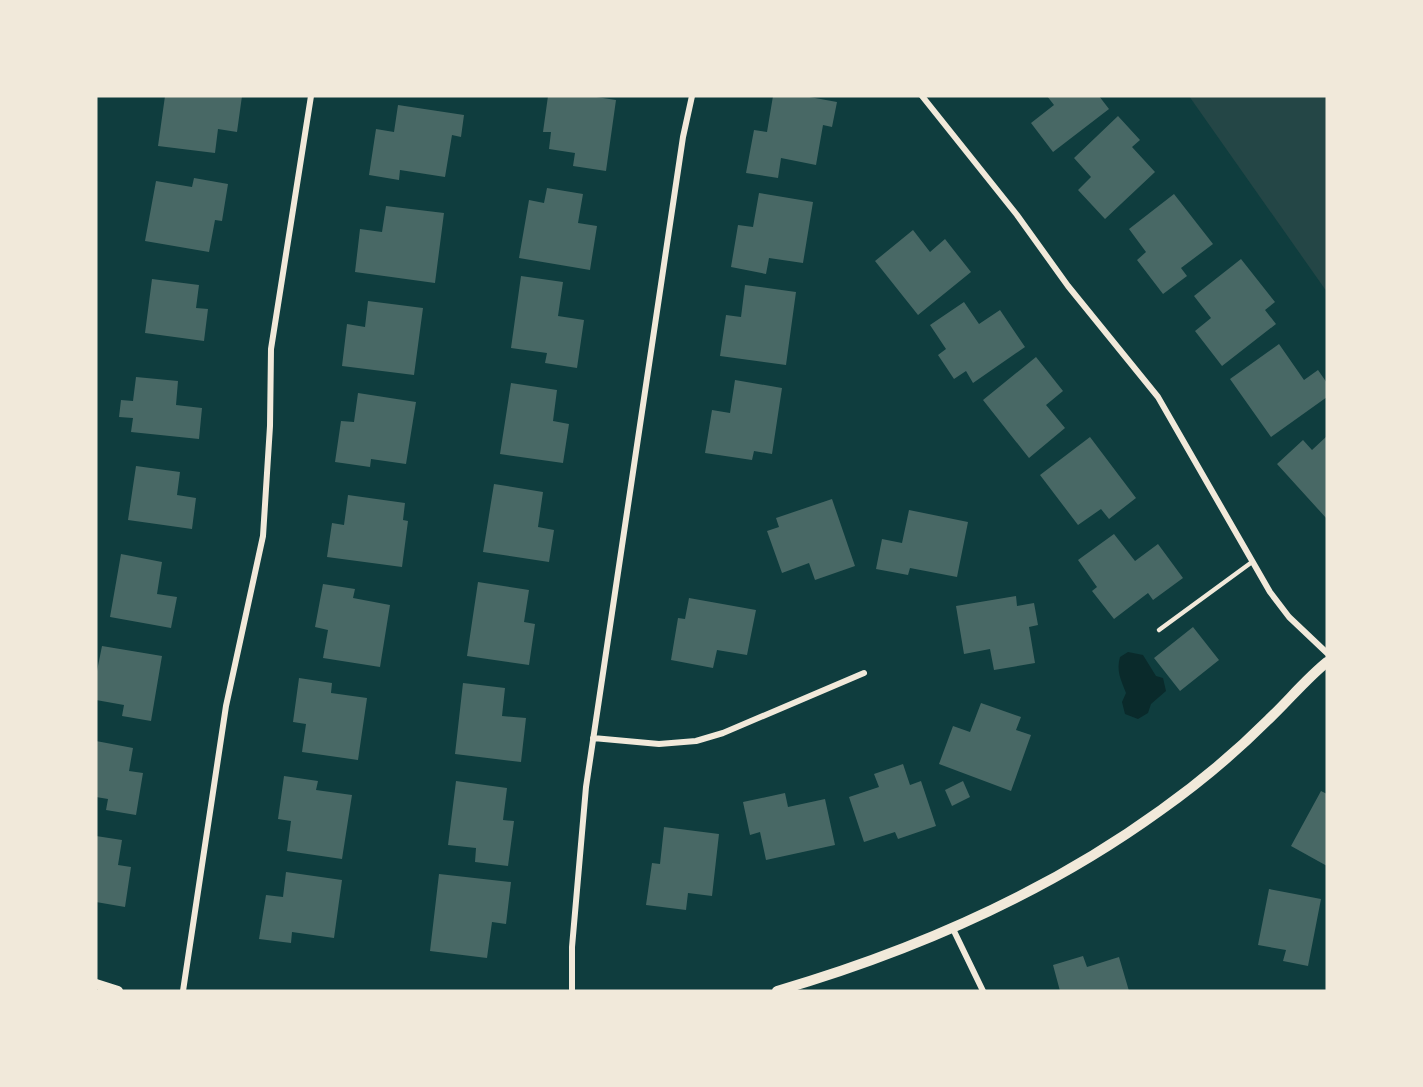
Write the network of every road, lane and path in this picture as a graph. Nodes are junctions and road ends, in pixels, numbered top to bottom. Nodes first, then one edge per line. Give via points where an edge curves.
1 (310, 96) edge
2 (692, 96) edge
3 (922, 96) edge
4 (1252, 562) junction
5 (1159, 630) dead end
6 (1327, 653) edge
7 (1327, 662) edge
8 (864, 673) dead end
9 (593, 738) junction
10 (952, 929) junction
11 (96, 984) edge
12 (118, 991) edge
13 (183, 991) edge
14 (572, 991) edge
15 (777, 991) edge
16 (983, 991) edge

1 - 13 street via 271,349 263,536 230,681
2 - 9 street
3 - 4 street via 1158,397
4 - 5 lane
4 - 6 street via 1289,617
7 - 10 street via 1267,721 1161,810 1078,865
8 - 9 street via 696,741 659,744
9 - 14 street via 578,873
10 - 15 street via 844,971
10 - 16 street
11 - 12 street

